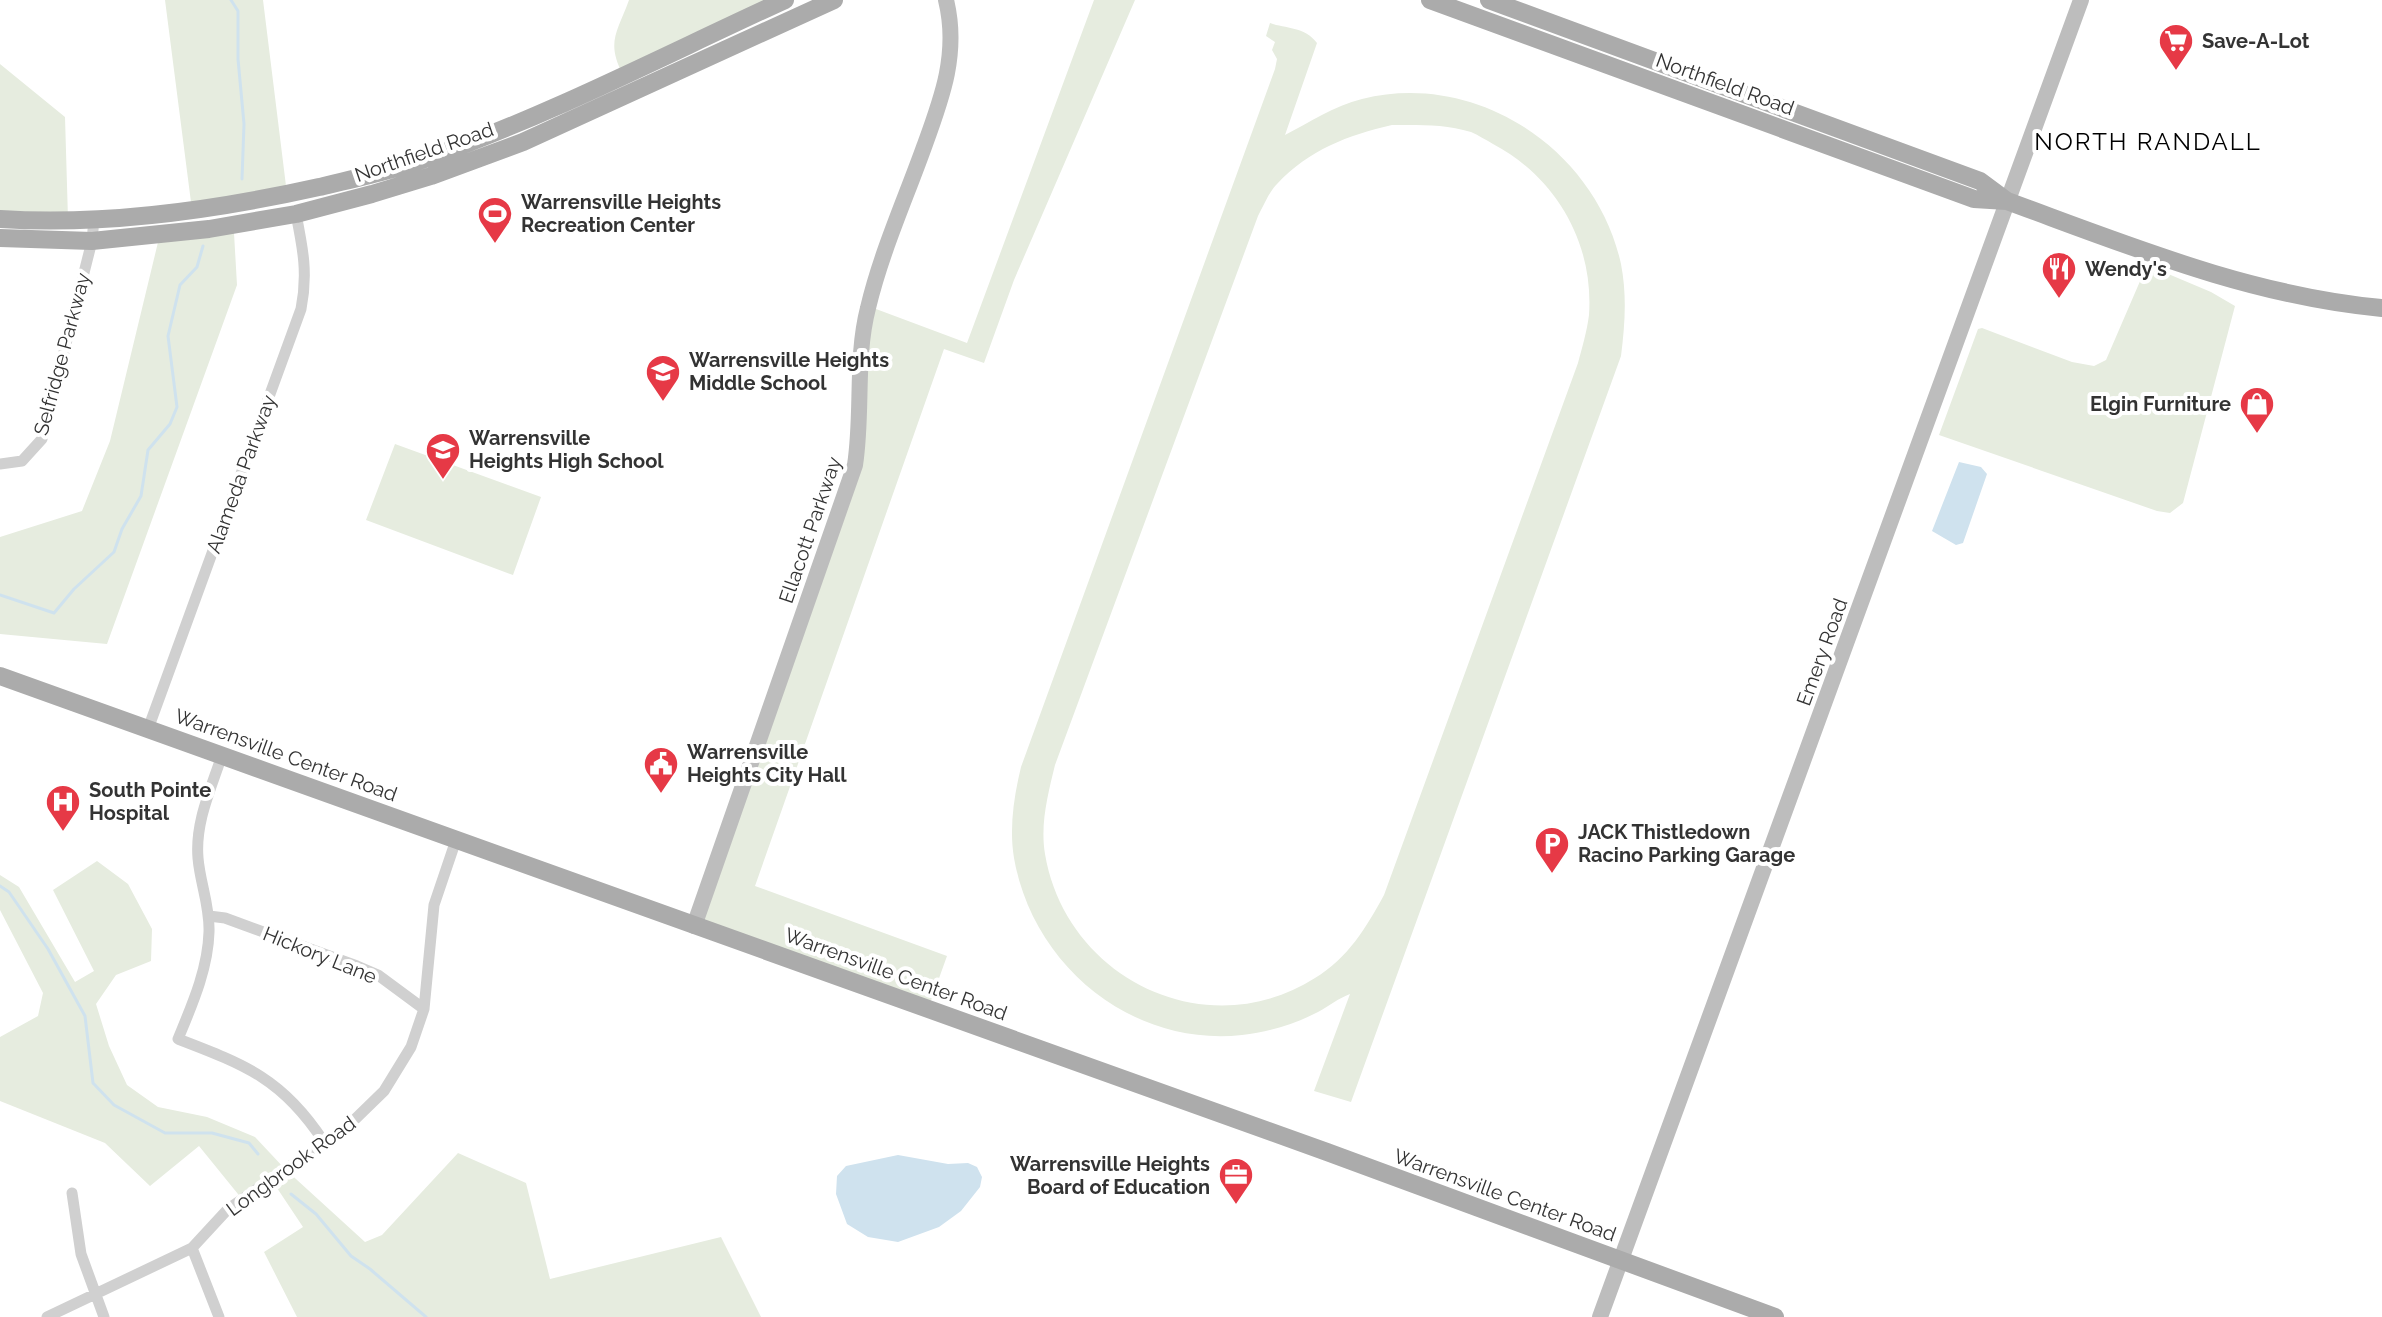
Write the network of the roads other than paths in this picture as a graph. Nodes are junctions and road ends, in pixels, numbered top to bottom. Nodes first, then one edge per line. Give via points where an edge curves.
1 (785, 0) edge
2 (834, 0) edge
3 (946, 0) edge
4 (1432, 0) edge
5 (1489, 0) edge
6 (2081, 0) edge
7 (1532, 16) junction
8 (1526, 34) junction
9 (1690, 74) junction
10 (1683, 92) junction
11 (1859, 136) junction
12 (1853, 154) junction
13 (2007, 201) junction
14 (296, 214) junction
15 (0, 219) edge
16 (94, 219) junction
17 (0, 238) edge
18 (92, 241) junction
19 (2382, 308) edge
20 (0, 464) edge
21 (0, 676) edge
22 (148, 729) junction
23 (222, 755) junction
24 (456, 840) junction
25 (209, 916) junction
26 (694, 926) junction
27 (424, 1009) junction
28 (324, 1142) junction
29 (72, 1193) dead end
30 (192, 1248) junction
31 (1621, 1261) junction
32 (94, 1292) junction
33 (47, 1317) edge
34 (104, 1317) edge
35 (219, 1317) edge
36 (1600, 1317) edge
37 (1775, 1317) edge

1 - 16 main road, Northfield Road via 572,100 434,156 267,199
2 - 14 main road, Northfield Road via 523,142 431,176
3 - 26 main road, Ellacott Parkway via 952,40 948,81 863,327 855,465
4 - 8 main road, Northfield Road
5 - 7 main road, Northfield Road
6 - 13 main road, Emery Road
7 - 8 main road
7 - 9 main road, Northfield Road
8 - 10 main road, Northfield Road
9 - 10 main road
9 - 11 main road, Northfield Road
10 - 12 main road, Northfield Road
11 - 12 main road
11 - 13 main road, Northfield Road via 1980,181
12 - 13 main road, Northfield Road via 1974,199
13 - 19 main road, Northfield Road via 2244,285
13 - 31 main road, Emery Road
14 - 18 main road, Northfield Road
14 - 22 street, Alameda Parkway via 306,283 301,309
15 - 16 main road, Northfield Road
16 - 18 street, Selfridge Parkway
17 - 18 main road, Northfield Road
18 - 20 street, Selfridge Parkway via 42,439 22,461
21 - 22 main road, Warrensville Center Road
22 - 23 main road, Warrensville Center Road
23 - 24 main road, Warrensville Center Road
23 - 25 street via 198,833 199,872
24 - 26 main road, Warrensville Center Road
24 - 27 street, Longbrook Road via 434,905
25 - 27 street, Hickory Lane via 378,975
25 - 28 street via 203,970 178,1039 237,1062 272,1083 295,1103
26 - 31 main road, Warrensville Center Road
27 - 28 street, Longbrook Road via 411,1047 384,1091
28 - 30 street, Longbrook Road via 228,1209
29 - 32 street via 81,1254
30 - 32 street, Longbrook Road
30 - 35 street
31 - 36 main road, Emery Road
31 - 37 main road, Warrensville Center Road
32 - 33 street, Longbrook Road
32 - 34 street

